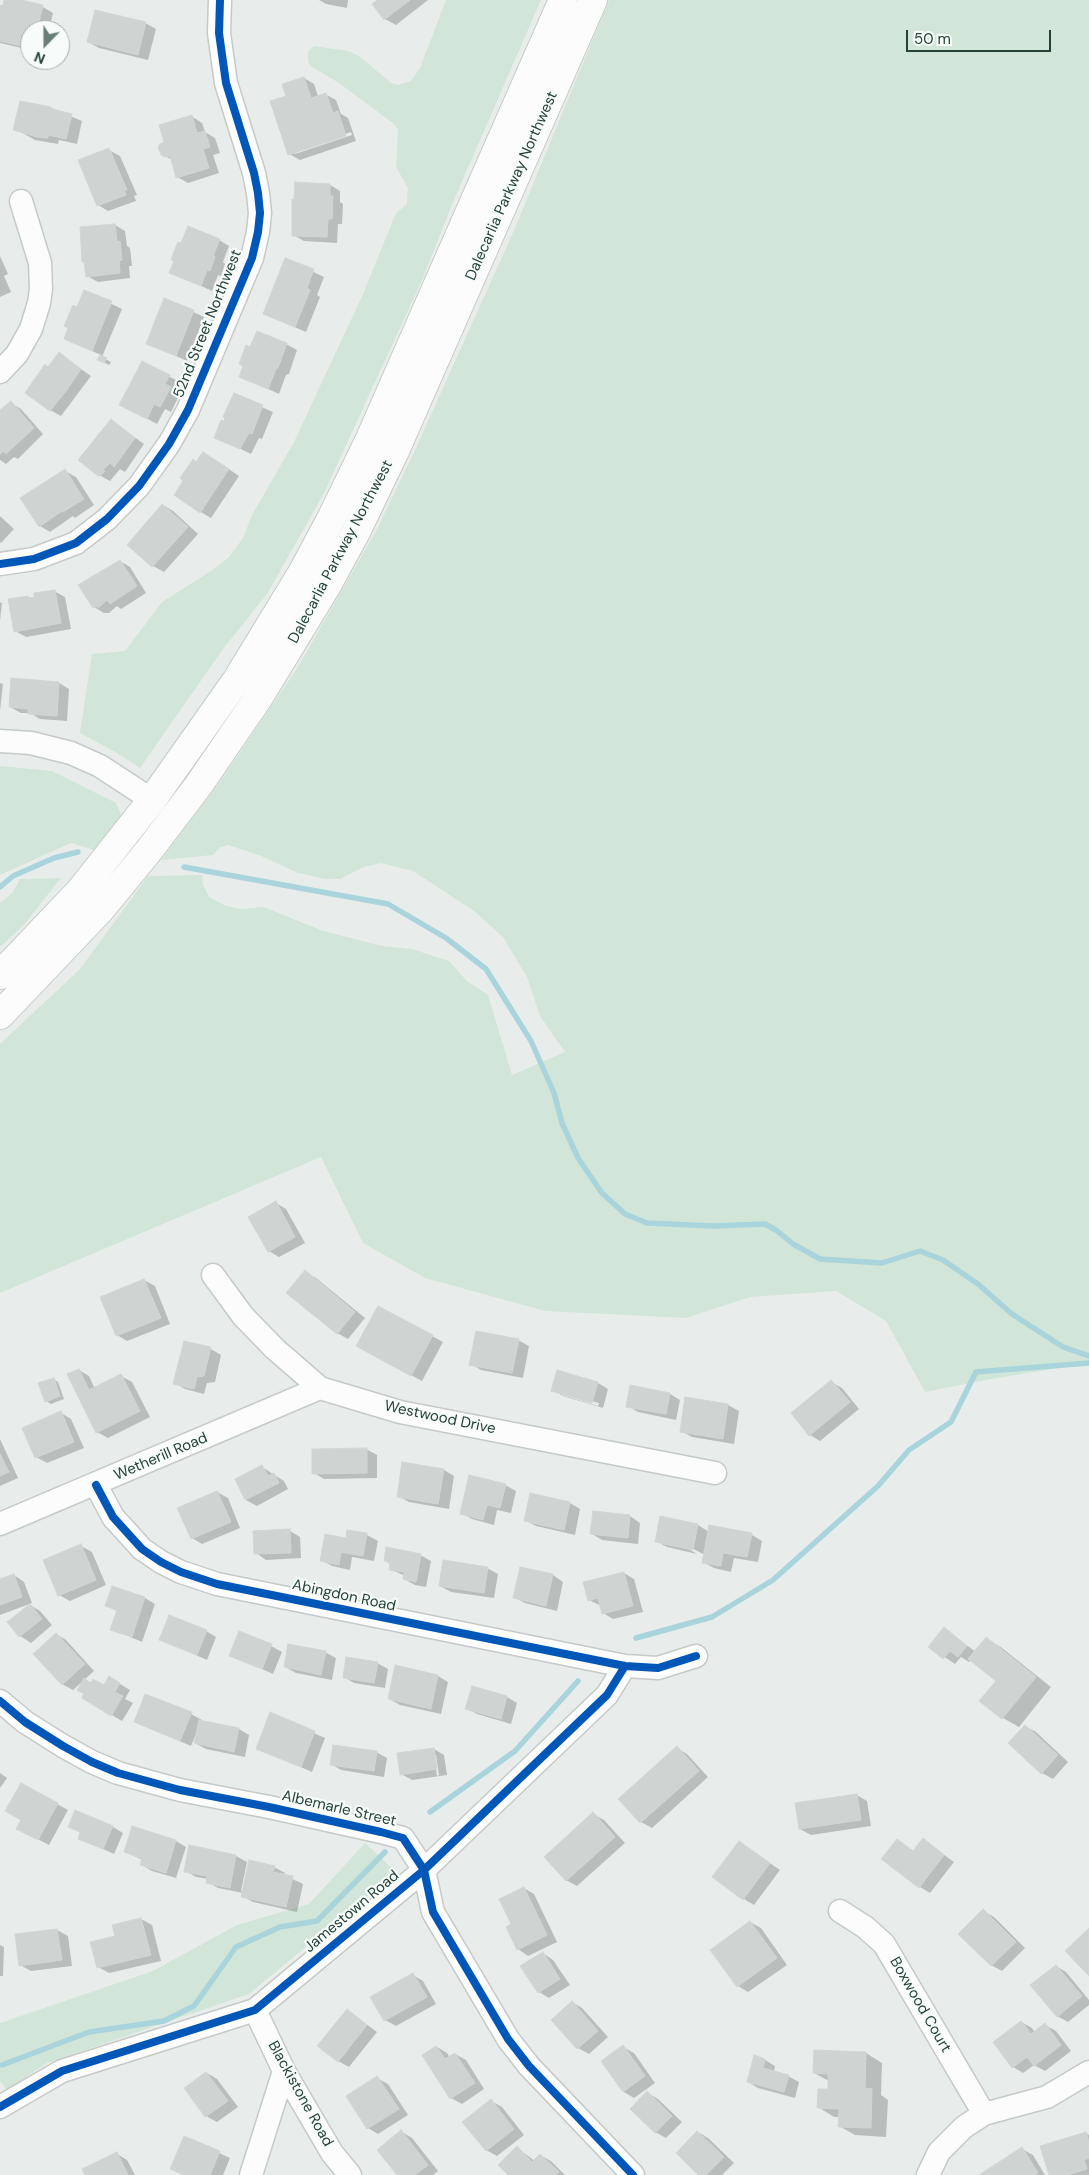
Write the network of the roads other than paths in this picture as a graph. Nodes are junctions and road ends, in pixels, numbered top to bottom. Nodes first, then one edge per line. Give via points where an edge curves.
1 (220, 0) edge
2 (563, 0) edge
3 (593, 0) edge
4 (21, 201) dead end
5 (0, 372) edge
6 (0, 564) edge
7 (0, 741) edge
8 (152, 800) junction
9 (0, 975) edge
10 (0, 1015) edge
11 (213, 1275) dead end
12 (320, 1388) junction
13 (715, 1473) dead end
14 (96, 1485) junction
15 (0, 1524) edge
16 (696, 1656) dead end
17 (625, 1666) junction
18 (0, 1701) edge
19 (424, 1870) junction
20 (840, 1911) dead end
21 (255, 2010) junction
22 (284, 2071) junction
23 (1089, 2072) edge
24 (0, 2107) edge
25 (984, 2114) junction
26 (251, 2175) edge
27 (350, 2175) edge
28 (633, 2175) edge
29 (928, 2175) edge

1 - 6 street, 52nd Street Northwest via 219,33 226,83 259,199 258,232 252,258 185,416 165,451 139,486 103,524 76,542 34,559
2 - 8 main road, Dalecarlia Parkway Northwest via 336,509 302,573 240,674
3 - 10 main road, Dalecarlia Parkway Northwest via 394,453 326,587 259,697 150,850 100,910
4 - 5 street via 40,263 41,289 28,336
7 - 8 street via 31,743 71,753 100,766
8 - 9 main road, Dalecarlia Parkway Northwest via 80,890
11 - 12 street, Westwood Drive via 243,1316
12 - 13 street, Westwood Drive via 400,1412
12 - 14 street, Wetherill Road
14 - 15 street, Wetherill Road
14 - 17 street, Abingdon Road via 113,1517 142,1549 181,1572 217,1584
16 - 17 street via 658,1668
17 - 19 street, Jamestown Road via 607,1695
18 - 19 street, Albemarle Street via 62,1746 118,1773 180,1790 402,1838
19 - 21 street, Jamestown Road
19 - 28 street, Albemarle Street via 433,1912 508,2039 529,2066
20 - 25 street, Boxwood Court via 884,1944
21 - 22 street, Blackistone Road
21 - 24 street, Jamestown Road via 62,2071
22 - 26 street
22 - 27 street, Blackistone Road via 332,2152
23 - 25 street via 1047,2097
25 - 29 street via 964,2127 939,2152

